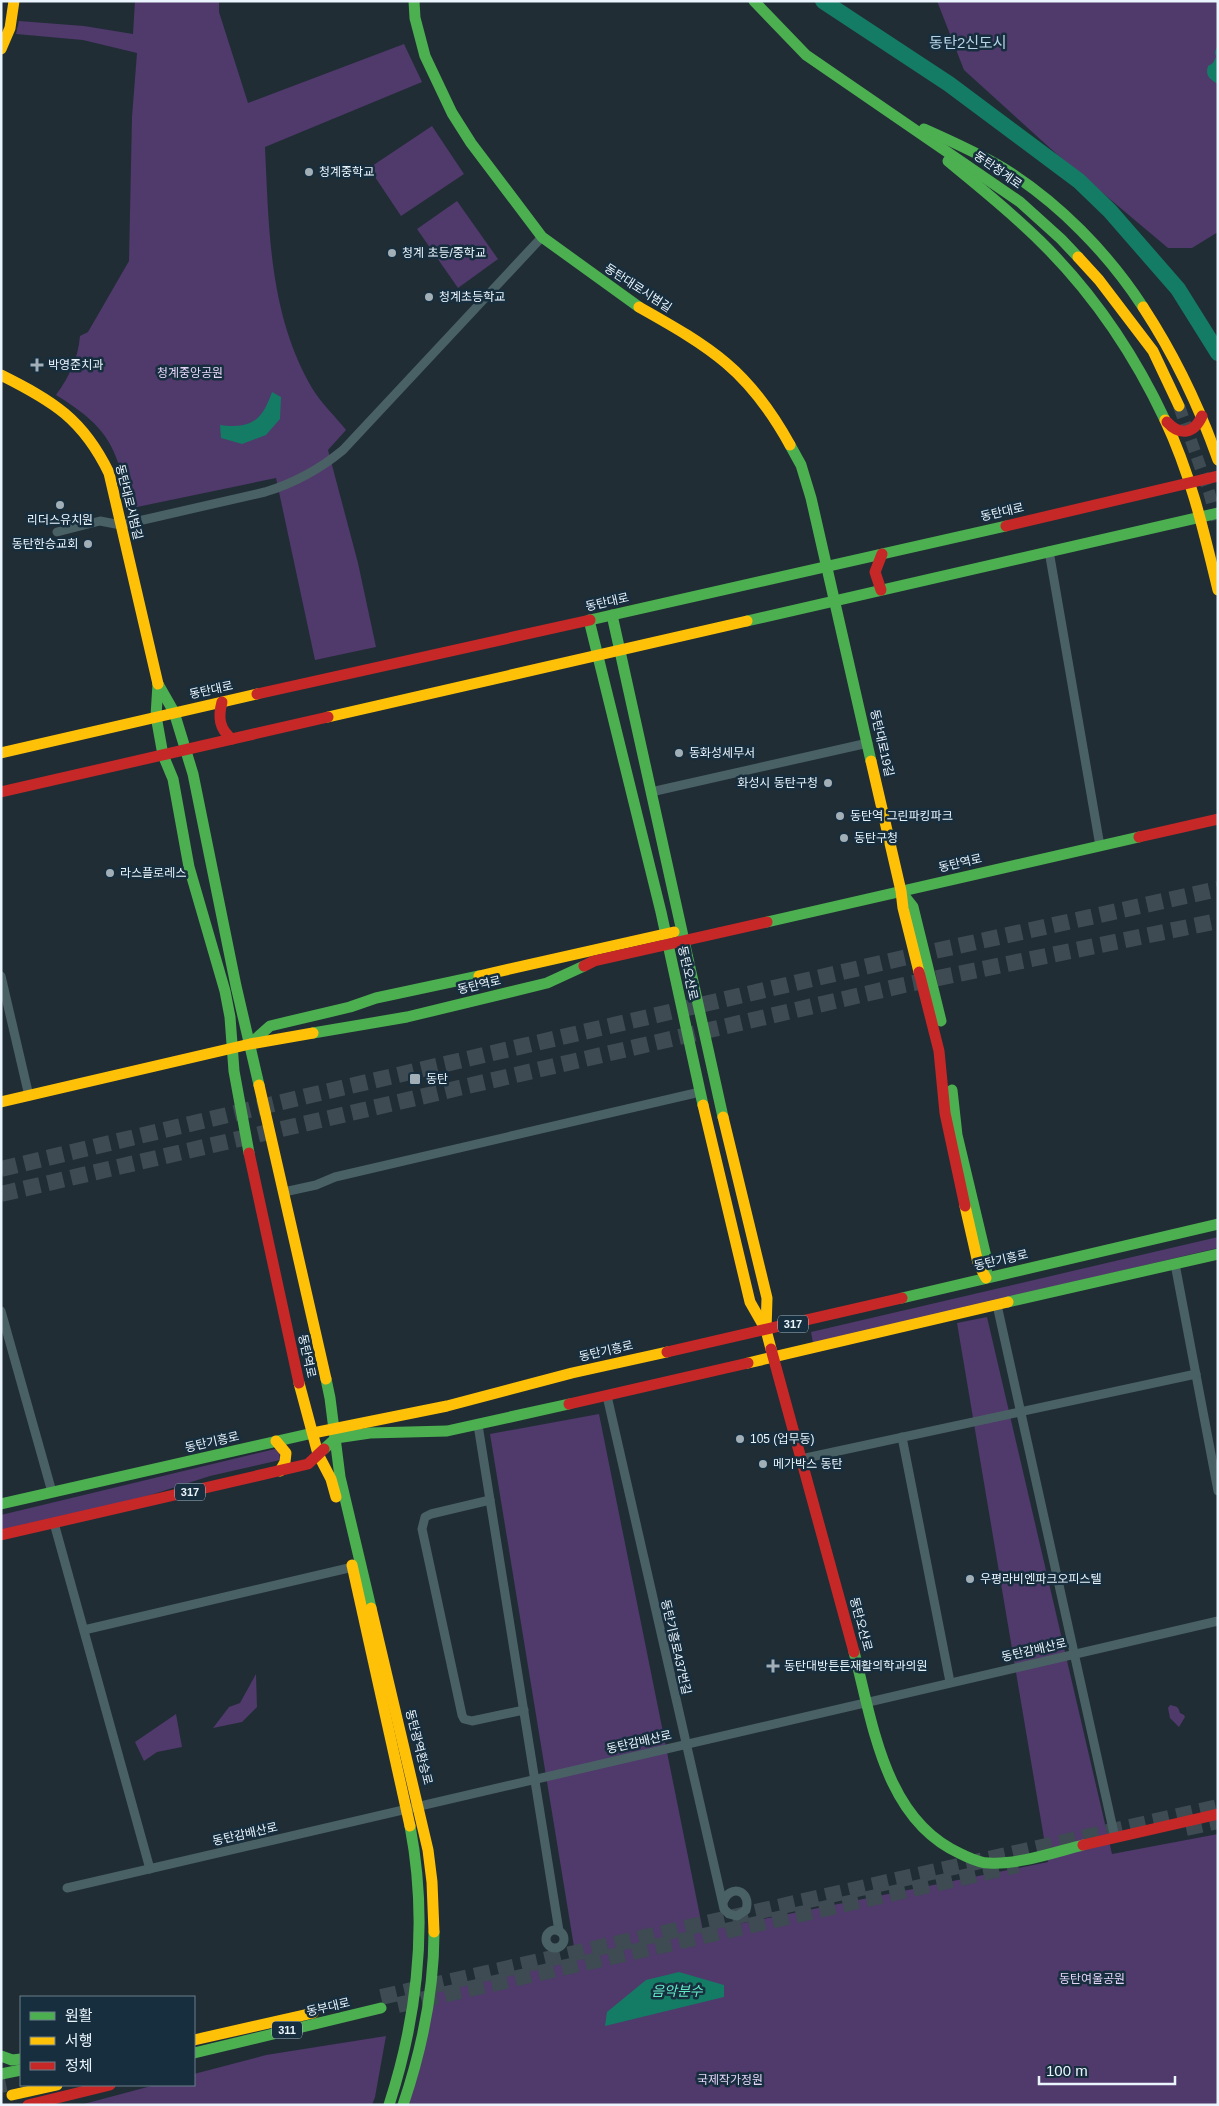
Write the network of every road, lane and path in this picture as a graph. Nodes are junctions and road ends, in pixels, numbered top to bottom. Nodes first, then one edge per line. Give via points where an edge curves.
1 (14, 1) edge
2 (414, 1) edge
3 (754, 1) edge
4 (1, 49) edge
5 (894, 116) junction
6 (542, 237) junction
7 (1, 375) edge
8 (1178, 406) tunnel mouth
9 (1202, 416) junction
10 (1167, 422) junction
11 (1216, 456) edge
12 (1218, 476) edge
13 (1189, 483) junction
14 (1218, 512) edge
15 (1200, 517) junction
16 (121, 525) junction
17 (57, 532) dead end
18 (1049, 551) junction
19 (882, 554) junction
20 (827, 567) junction
21 (1217, 583) edge
22 (881, 590) junction
23 (835, 600) junction
24 (612, 615) junction
25 (590, 620) junction
26 (620, 650) junction
27 (598, 655) junction
28 (158, 684) junction
29 (632, 699) junction
30 (222, 702) junction
31 (610, 702) junction
32 (174, 712) junction
33 (156, 716) junction
34 (232, 739) junction
35 (868, 743) junction
36 (186, 750) junction
37 (1, 753) edge
38 (163, 755) junction
39 (1, 792) edge
40 (651, 792) junction
41 (1218, 820) edge
42 (1100, 846) junction
43 (901, 891) junction
44 (684, 935) junction
45 (667, 938) junction
46 (1, 976) edge
47 (236, 986) junction
48 (225, 991) junction
49 (320, 1014) junction
50 (324, 1031) junction
51 (250, 1044) junction
52 (232, 1049) junction
53 (700, 1092) junction
54 (29, 1096) junction
55 (1, 1102) edge
56 (284, 1192) junction
57 (1218, 1224) edge
58 (1218, 1254) edge
59 (1175, 1264) junction
60 (986, 1278) junction
61 (997, 1305) junction
62 (1, 1311) edge
63 (766, 1330) junction
64 (774, 1357) junction
65 (1196, 1374) junction
66 (607, 1396) junction
67 (330, 1398) joint
68 (303, 1404) joint
69 (1019, 1413) junction
70 (478, 1425) junction
71 (312, 1433) junction
72 (335, 1433) junction
73 (902, 1437) junction
74 (276, 1441) junction
75 (318, 1454) junction
76 (801, 1459) junction
77 (280, 1471) junction
78 (1218, 1491) edge
79 (52, 1492) junction
80 (490, 1500) junction
81 (1, 1504) edge
82 (54, 1523) junction
83 (1, 1535) edge
84 (353, 1567) junction
85 (1218, 1620) edge
86 (84, 1630) junction
87 (1074, 1654) junction
88 (950, 1682) junction
89 (868, 1701) junction
90 (524, 1710) junction
91 (685, 1744) junction
92 (535, 1779) junction
93 (419, 1806) junction
94 (406, 1809) junction
95 (1218, 1814) edge
96 (1115, 1838) junction
97 (714, 1865) junction
98 (150, 1869) junction
99 (67, 1888) dead end
100 (729, 1892) junction
101 (723, 1903) junction
102 (559, 1931) dead end
103 (306, 2014) junction
104 (345, 2017) junction
105 (195, 2033) edge
106 (195, 2040) edge
107 (195, 2052) edge
108 (1, 2056) edge
109 (20, 2059) edge
110 (195, 2064) edge
111 (20, 2071) edge
112 (4, 2079) edge
113 (20, 2080) edge
114 (53, 2086) edge
115 (106, 2086) edge
116 (84, 2092) junction
117 (12, 2096) dead end
118 (28, 2105) edge
119 (48, 2105) edge
120 (389, 2105) edge
121 (403, 2105) edge

1 - 4 main road via 10,28
2 - 6 main road, 동탄대로시범길 via 425,56 452,113
3 - 5 main road, 동탄청계로 via 806,55
5 - 8 main road, 동탄청계로 via 1020,202 1061,238 1099,280 1153,351
5 - 9 main road via 964,147 1014,175 1084,234 1156,324
5 - 10 main road via 1030,231 1067,270 1093,300 1138,366
6 - 16 street via 354,439 330,460 282,487
6 - 20 main road, 동탄대로시범길 via 634,304 726,363 750,388 775,421 801,465
7 - 16 main road, 동탄대로시범길 via 44,396 85,430 108,473
9 - 10 main road via 1193,430 1185,432 1172,429
9 - 11 main road
10 - 13 main road
12 - 13 main road, 동탄대로
13 - 15 main road
13 - 19 main road, 동탄대로
14 - 15 main road
15 - 18 main road
15 - 21 main road
16 - 17 street via 100,522
16 - 28 main road, 동탄대로시범길
18 - 22 main road
18 - 42 street
19 - 20 main road, 동탄대로
19 - 22 main road via 873,576
20 - 23 main road, 동탄대로시범길
20 - 24 main road, 동탄대로
22 - 23 main road
23 - 26 main road
23 - 35 main road, 동탄대로19길
24 - 25 main road, 동탄대로
24 - 26 main road, 동탄오산로
25 - 27 main road, 동탄오산로
25 - 30 main road, 동탄대로
26 - 27 main road
26 - 29 main road, 동탄오산로
27 - 31 main road, 동탄오산로
27 - 34 main road
28 - 32 main road, 동탄대로시범길
28 - 33 main road, 동탄대로시범길
29 - 31 main road via 622,694
29 - 40 main road, 동탄오산로
30 - 32 main road, 동탄대로
30 - 34 main road via 220,725 225,735
31 - 45 main road, 동탄오산로
32 - 33 main road, 동탄대로
32 - 36 main road, 동탄대로시범길
33 - 37 main road, 동탄대로
33 - 38 main road, 동탄역로
34 - 36 main road
35 - 40 street
35 - 43 main road, 동탄대로19길
36 - 38 main road
36 - 47 main road, 동탄역로
38 - 39 main road
38 - 48 main road, 동탄역로 via 173,779 189,867
40 - 44 main road, 동탄오산로
41 - 42 main road, 동탄역로
42 - 43 main road, 동탄역로
43 - 44 main road, 동탄역로 via 708,934
43 - 60 main road, 동탄대로19길 via 912,907 937,1003 950,1072 957,1135 987,1261
44 - 45 main road, 동탄역로
44 - 63 main road, 동탄오산로 via 716,1087 767,1298
45 - 49 main road, 동탄역로 via 376,998
45 - 50 main road, 동탄역로 via 594,961 547,983 407,1016
45 - 53 main road, 동탄오산로
46 - 54 street
47 - 48 main road
47 - 51 main road, 동탄역로
48 - 52 main road, 동탄역로
49 - 50 main road
49 - 51 main road, 동탄역로 via 270,1026
50 - 51 main road, 동탄역로
51 - 52 main road, 동탄역로
51 - 56 main road, 동탄역로
52 - 54 main road, 동탄역로
52 - 68 main road, 동탄역로 via 250,1161
53 - 56 street
53 - 63 main road, 동탄오산로 via 750,1302
54 - 55 main road, 동탄역로
56 - 67 main road, 동탄역로
57 - 60 main road, 동탄기흥로 / 317
58 - 59 main road, 동탄기흥로 / 317
59 - 61 main road, 동탄기흥로 / 317
59 - 65 street
60 - 63 main road, 동탄기흥로 / 317
61 - 64 main road, 동탄기흥로 / 317
61 - 69 street
62 - 79 street
63 - 64 main road, 동탄오산로
63 - 72 main road, 동탄기흥로 / 317 via 572,1373
64 - 66 main road, 동탄기흥로 / 317
64 - 76 main road, 동탄오산로
65 - 69 street
65 - 78 street
66 - 70 main road, 동탄기흥로 / 317
66 - 91 street, 동탄기흥로437번길
67 - 72 main road, 동탄광역환승로
68 - 71 main road, 동탄광역환승로
69 - 73 street
69 - 87 street
70 - 72 main road, 동탄기흥로 / 317 via 447,1431
70 - 80 street
71 - 72 main road, 동탄기흥로 / 317
71 - 74 main road, 동탄기흥로 / 317
71 - 75 main road, 동탄광역환승로
72 - 75 main road, 317
72 - 93 main road, 동탄광역환승로 via 340,1477
73 - 76 street
73 - 88 street
74 - 77 main road via 286,1453
74 - 79 main road, 동탄기흥로 / 317
75 - 77 main road, 317 via 308,1464
75 - 84 main road, 동탄광역환승로 via 331,1479
76 - 89 main road, 동탄오산로
77 - 82 main road, 317
79 - 81 main road, 동탄기흥로 / 317
80 - 90 street
80 - 90 street via 430,1514 425,1517 422,1529 464,1719 472,1721
82 - 83 main road, 317
82 - 86 street
84 - 86 street
84 - 94 main road, 동탄광역환승로
85 - 87 street, 동탄감배산로
86 - 98 street
87 - 88 street, 동탄감배산로
87 - 96 street
88 - 89 street, 동탄감배산로
89 - 91 street, 동탄감배산로
89 - 96 main road, 동탄오산로 via 886,1770 896,1792 921,1827 958,1853 986,1863 1004,1863
90 - 92 street
91 - 92 street, 동탄감배산로
91 - 97 street, 동탄기흥로437번길
92 - 93 street, 동탄감배산로
92 - 102 street
93 - 94 street, 동탄감배산로
93 - 121 main road, 동탄광역환승로 via 430,1862 432,1975 422,2034
94 - 98 street, 동탄감배산로
94 - 120 main road, 동탄광역환승로 via 418,1877 418,1960 409,2033
95 - 96 main road, 동탄오산로
97 - 100 street
97 - 101 street, 동탄기흥로437번길
98 - 99 street, 동탄감배산로
100 - 101 street
100 - 101 street via 742,1893 748,1904 746,1910 737,1916 729,1914
103 - 104 main road, 동부대로 / 311 via 381,2003
103 - 105 main road via 256,2019
103 - 106 main road, 동부대로 / 311
104 - 107 main road, 동부대로 / 311
104 - 110 main road
108 - 109 main road
111 - 112 main road
112 - 113 main road
114 - 117 main road
115 - 116 main road
116 - 118 main road
116 - 119 main road

